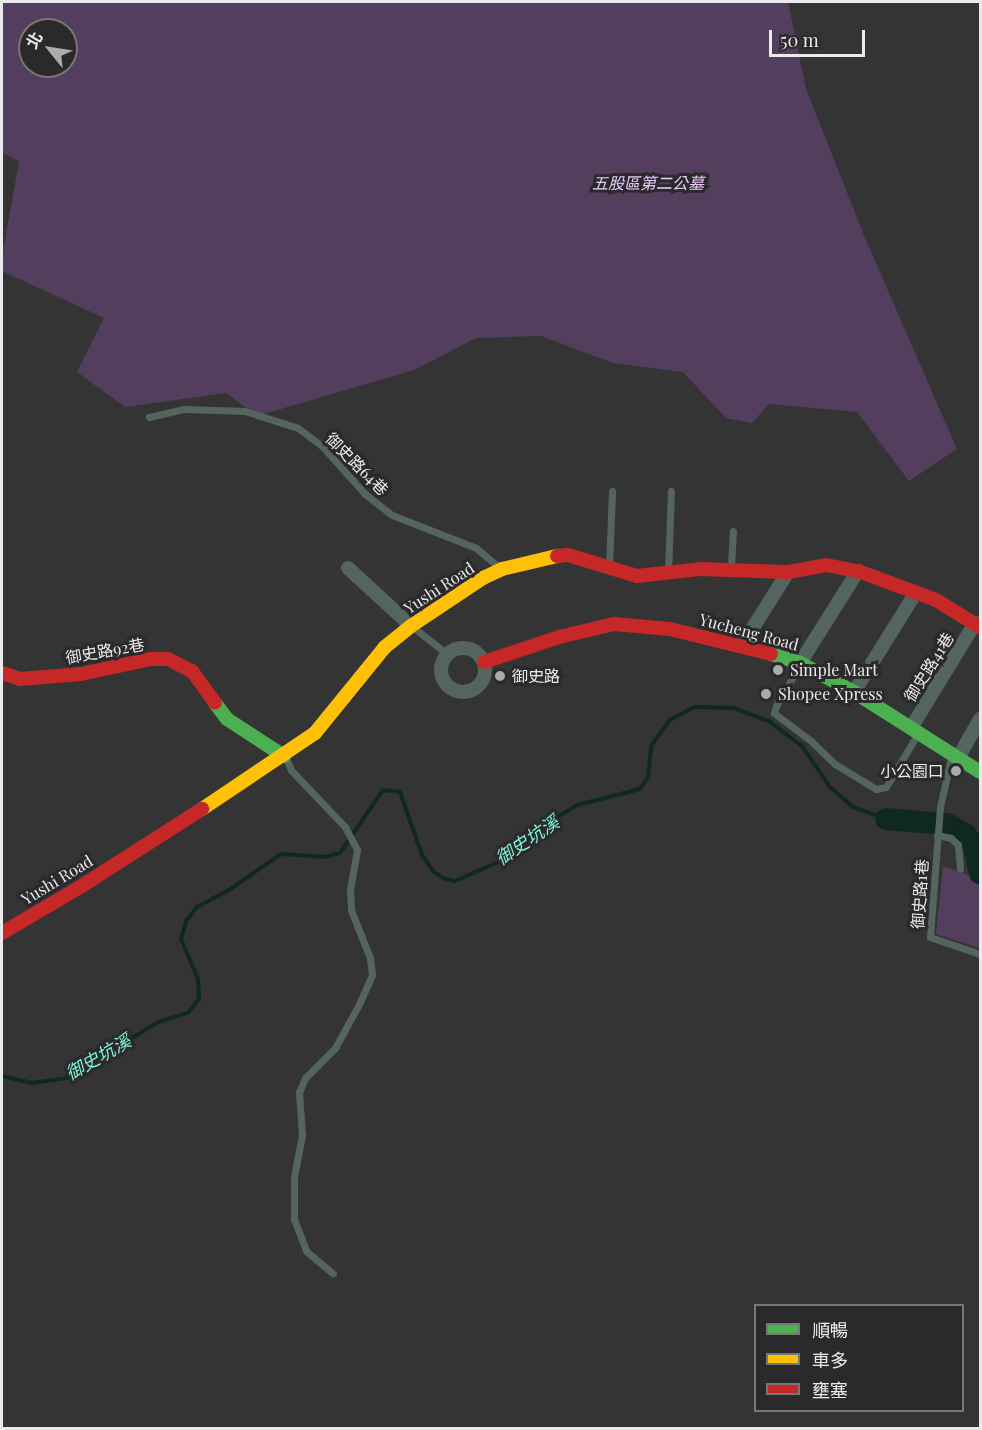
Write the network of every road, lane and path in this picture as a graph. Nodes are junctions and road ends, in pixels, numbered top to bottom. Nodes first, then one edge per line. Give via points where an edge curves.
1 (149, 417) dead end
2 (612, 491) dead end
3 (670, 491) dead end
4 (733, 531) dead end
5 (348, 568) dead end
6 (609, 568) junction
7 (502, 570) junction
8 (731, 570) junction
9 (858, 571) junction
10 (788, 572) junction
11 (668, 573) junction
12 (915, 594) junction
13 (978, 625) edge
14 (411, 626) junction
15 (742, 645) junction
16 (447, 654) junction
17 (484, 662) junction
18 (801, 663) junction
19 (2, 673) edge
20 (854, 692) junction
21 (981, 718) edge
22 (915, 730) junction
23 (284, 756) junction
24 (955, 756) junction
25 (981, 772) edge
26 (938, 835) junction
27 (960, 869) dead end
28 (2, 933) edge
29 (981, 954) edge
30 (333, 1274) dead end

1 - 7 lane, 御史路64巷 via 184,409 245,411 298,428 322,446 365,494 392,515 476,548
2 - 6 lane
3 - 11 lane
4 - 8 lane
5 - 14 street
6 - 7 street, Yushi Road via 568,555
6 - 11 street, Yushi Road via 637,576
7 - 14 street, Yushi Road via 483,578
8 - 10 street, Yushi Road
8 - 11 street, Yushi Road
9 - 10 street, Yushi Road via 826,565
9 - 12 street, Yushi Road
9 - 18 street
10 - 15 street
12 - 13 street, Yushi Road via 936,600
12 - 20 street
13 - 22 street, 御史路41巷
14 - 16 lane
14 - 23 street, Yushi Road via 385,647 315,733
15 - 17 street, Yucheng Road via 670,628 614,624
15 - 18 street, Yucheng Road
16 - 17 street via 465,648 476,652
16 - 17 street via 442,677 450,688 462,692 479,686 485,674
18 - 20 street, Yucheng Road
18 - 22 lane via 774,713 835,764 876,789 886,787
19 - 23 street, 御史路92巷 via 21,679 81,674 168,659 192,671 227,719
20 - 22 street, Yucheng Road
21 - 24 street
22 - 24 street, Yucheng Road
23 - 28 street, Yushi Road
23 - 30 lane via 291,770 345,827 357,850 351,910 370,958 372,975 335,1048 305,1078 299,1092 302,1135 294,1177 294,1219 306,1251
24 - 25 street, Yucheng Road
24 - 26 lane via 940,807
26 - 27 lane via 951,838 958,845
26 - 29 lane, 御史路1巷 via 930,937

